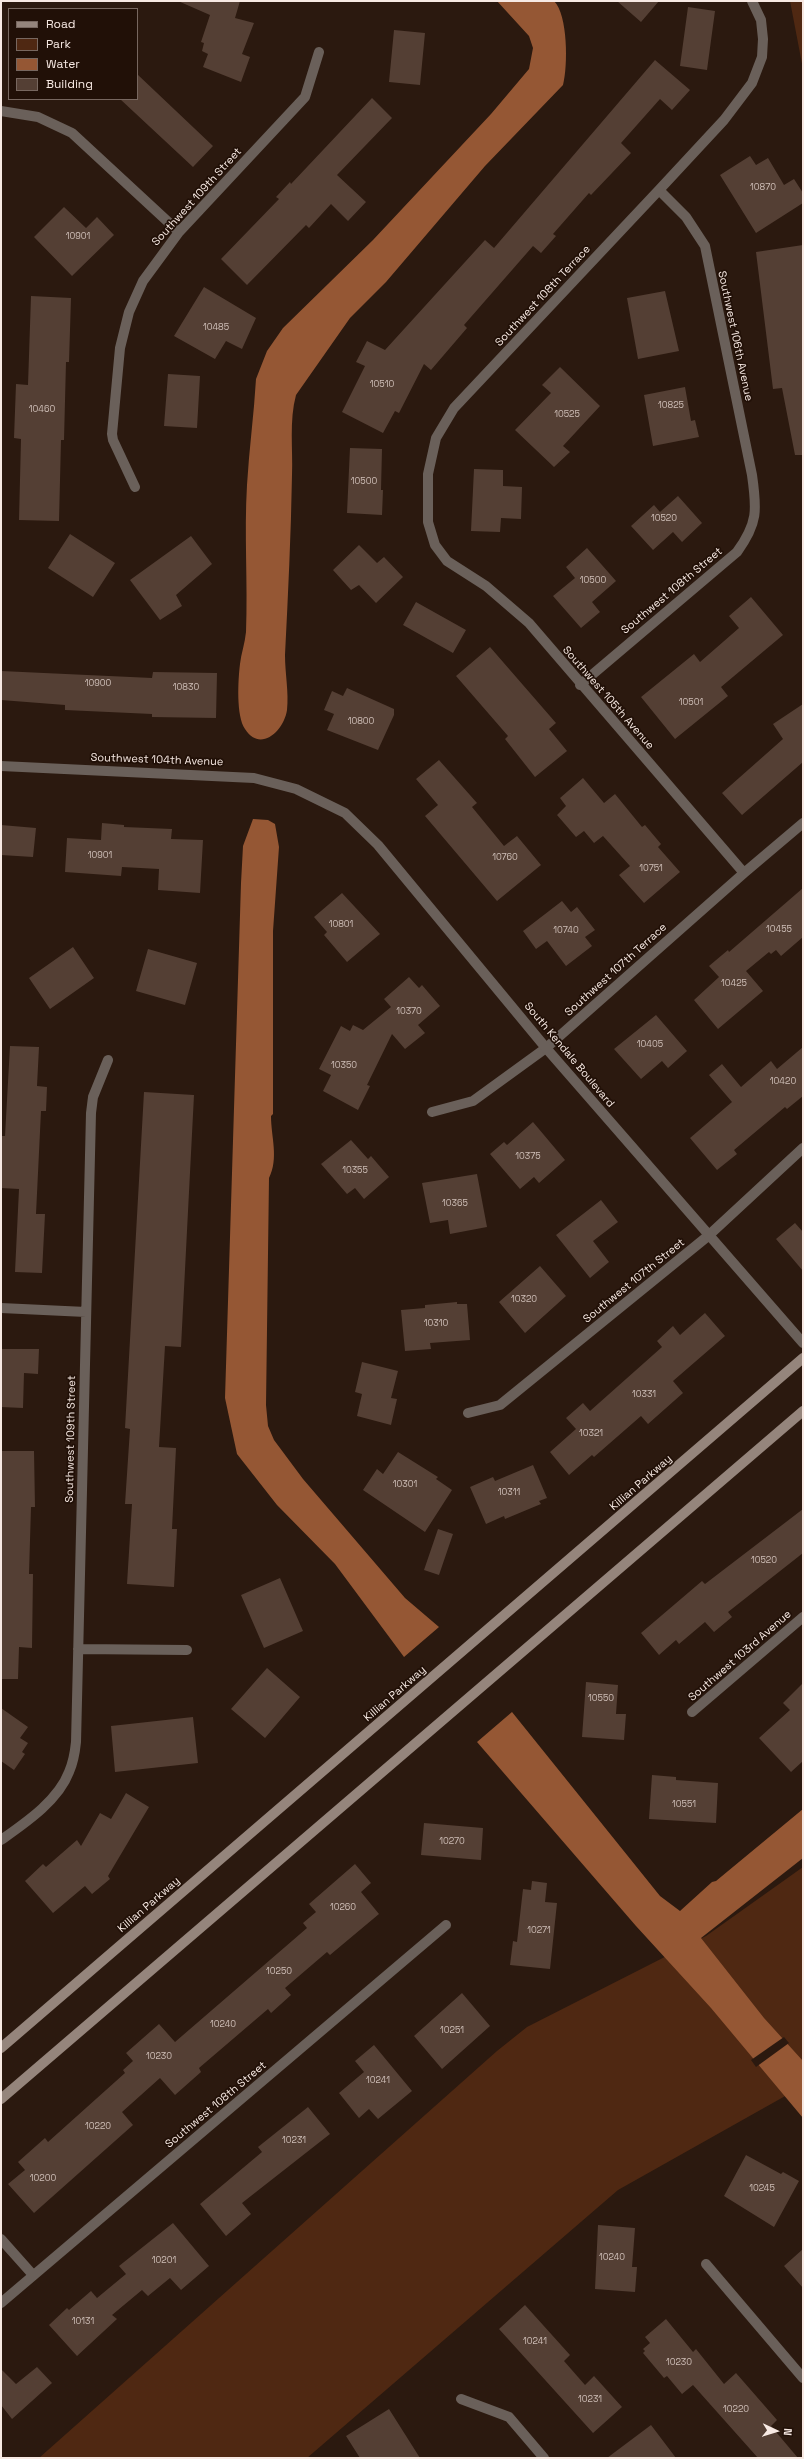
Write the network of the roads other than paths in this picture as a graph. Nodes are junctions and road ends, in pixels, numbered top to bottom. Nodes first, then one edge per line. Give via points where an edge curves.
1 (752, 1) edge
2 (319, 52) dead end
3 (1, 112) edge
4 (659, 190) junction
5 (179, 232) junction
6 (135, 487) dead end
7 (756, 502) joint
8 (441, 554) joint
9 (580, 684) junction
10 (1, 766) edge
11 (309, 794) joint
12 (803, 823) edge
13 (744, 873) junction
14 (546, 1048) junction
15 (108, 1060) dead end
16 (432, 1112) dead end
17 (803, 1148) edge
18 (708, 1236) junction
19 (1, 1308) edge
20 (86, 1312) junction
21 (803, 1343) edge
22 (803, 1358) edge
23 (803, 1411) edge
24 (468, 1413) dead end
25 (803, 1617) edge
26 (78, 1649) junction
27 (187, 1650) dead end
28 (692, 1712) dead end
29 (1, 1840) edge
30 (446, 1925) dead end
31 (1, 2048) edge
32 (1, 2099) edge
33 (1, 2239) edge
34 (706, 2264) dead end
35 (33, 2275) junction
36 (1, 2303) edge
37 (803, 2378) edge
38 (461, 2399) dead end
39 (544, 2458) edge

1 - 4 street, Southwest 108th Terrace via 761,20 763,39 762,57 752,83 724,120
2 - 5 street, Southwest 109th Street via 305,97
3 - 5 street via 38,117 72,133
4 - 7 street, Southwest 106th Avenue via 686,216 705,246
4 - 8 street, Southwest 108th Terrace via 460,400 444,422 431,455 427,495 430,534
5 - 6 street, Southwest 109th Street via 150,270 136,294 128,312 120,348 112,434
7 - 9 street, Southwest 108th Street via 753,527 737,552
8 - 9 street, Southwest 105th Avenue via 455,567 506,602 528,623
9 - 13 street, Southwest 105th Avenue
10 - 11 street, Southwest 104th Avenue via 240,776 283,785
11 - 14 street, South Kendale Boulevard via 345,813 368,834
12 - 13 street, Southwest 107th Terrace
13 - 14 street, Southwest 107th Terrace
14 - 16 street, Southwest 107th Terrace via 473,1101
14 - 18 street, South Kendale Boulevard
15 - 20 street, Southwest 109th Street via 92,1105
17 - 18 street, Southwest 107th Street
18 - 21 street, South Kendale Boulevard
18 - 24 street, Southwest 107th Street via 500,1405
19 - 20 street
20 - 26 street, Southwest 109th Street
22 - 31 main road, Killian Parkway
23 - 32 main road
25 - 28 street, Southwest 103rd Avenue
26 - 27 street
26 - 29 street, Southwest 109th Street via 77,1733 73,1761 61,1787 38,1810
30 - 35 street, Southwest 108th Street
33 - 35 street
34 - 37 street
35 - 36 street, Southwest 108th Street
38 - 39 street via 509,2417

